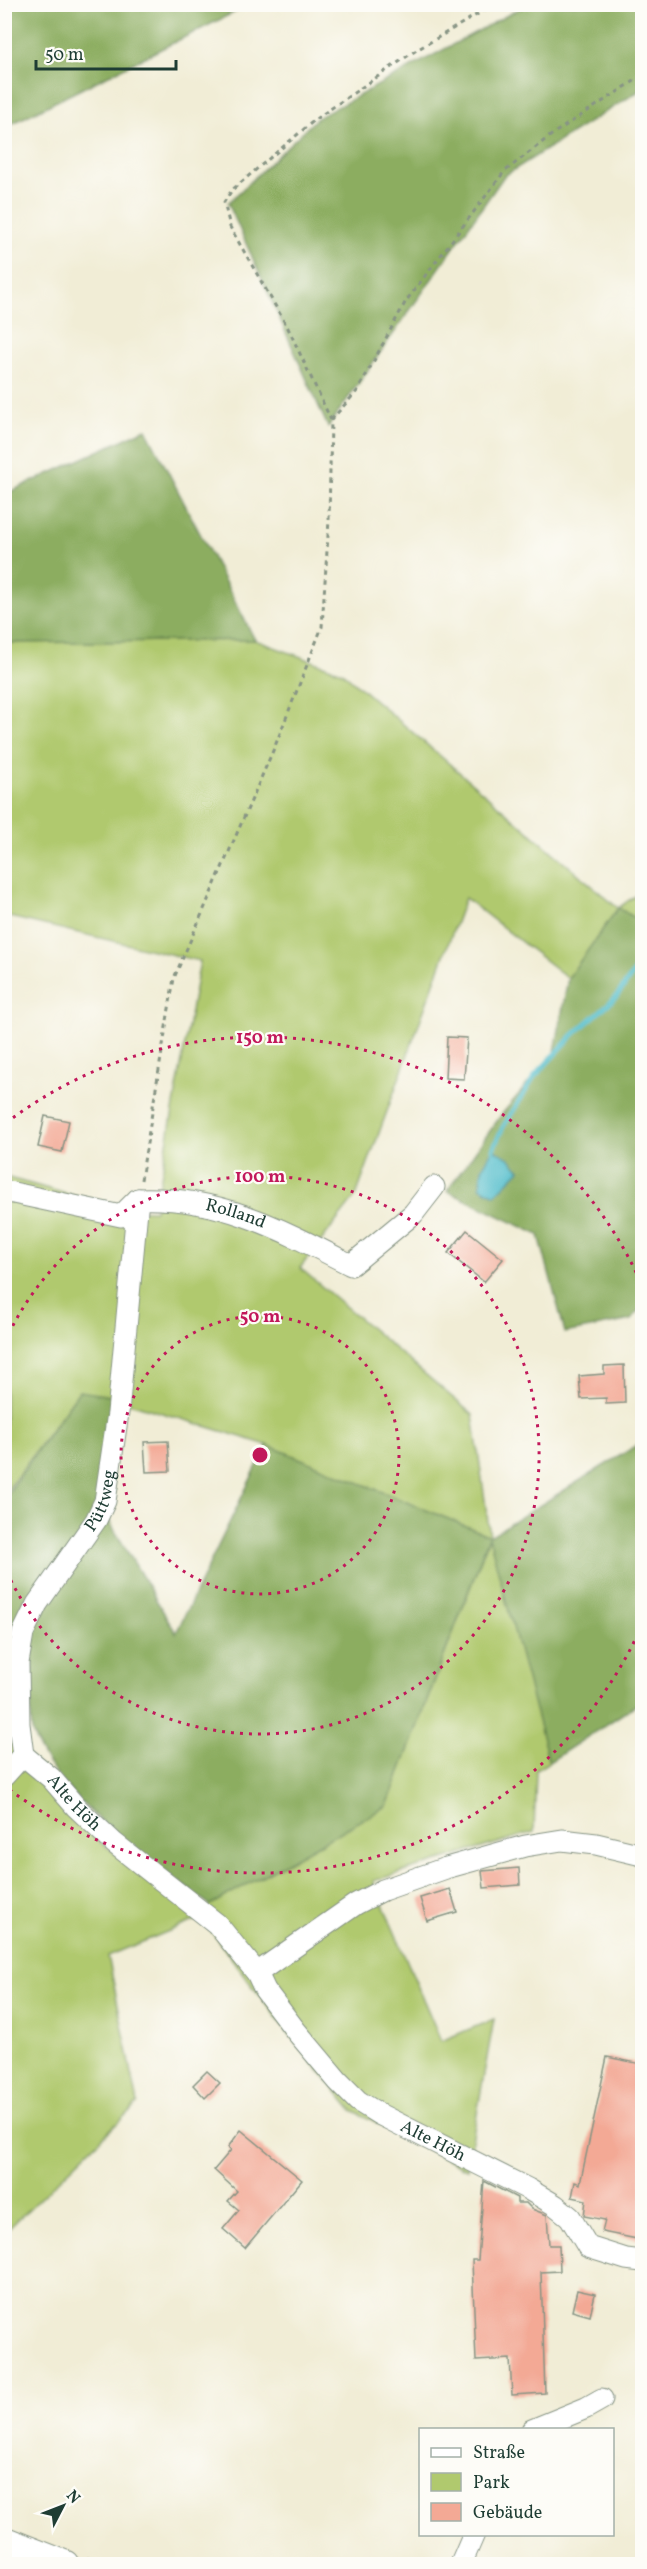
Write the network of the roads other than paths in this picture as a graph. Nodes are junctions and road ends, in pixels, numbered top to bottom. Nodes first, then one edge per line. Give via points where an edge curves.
1 (434, 1187) dead end
2 (4, 1191) edge
3 (138, 1199) junction
4 (22, 1755) junction
5 (4, 1776) edge
6 (642, 1855) edge
7 (257, 1973) junction
8 (642, 2261) edge
9 (602, 2399) dead end
10 (537, 2428) edge
11 (474, 2536) edge
12 (4, 2540) edge
13 (65, 2565) edge
14 (461, 2565) edge

1 - 3 lane, Rolland via 412,1214 351,1265 234,1211 199,1202
2 - 3 lane via 121,1216
3 - 4 lane, Püttweg via 118,1413 105,1501 37,1604 23,1633 18,1663
4 - 5 lane
4 - 7 lane, Alte Höh via 51,1778 114,1843 217,1924
6 - 7 lane via 562,1840 446,1868 356,1904
7 - 8 lane, Alte Höh via 296,2031 358,2101 555,2205 570,2217 588,2247
9 - 10 lane
11 - 14 lane
12 - 13 main road

